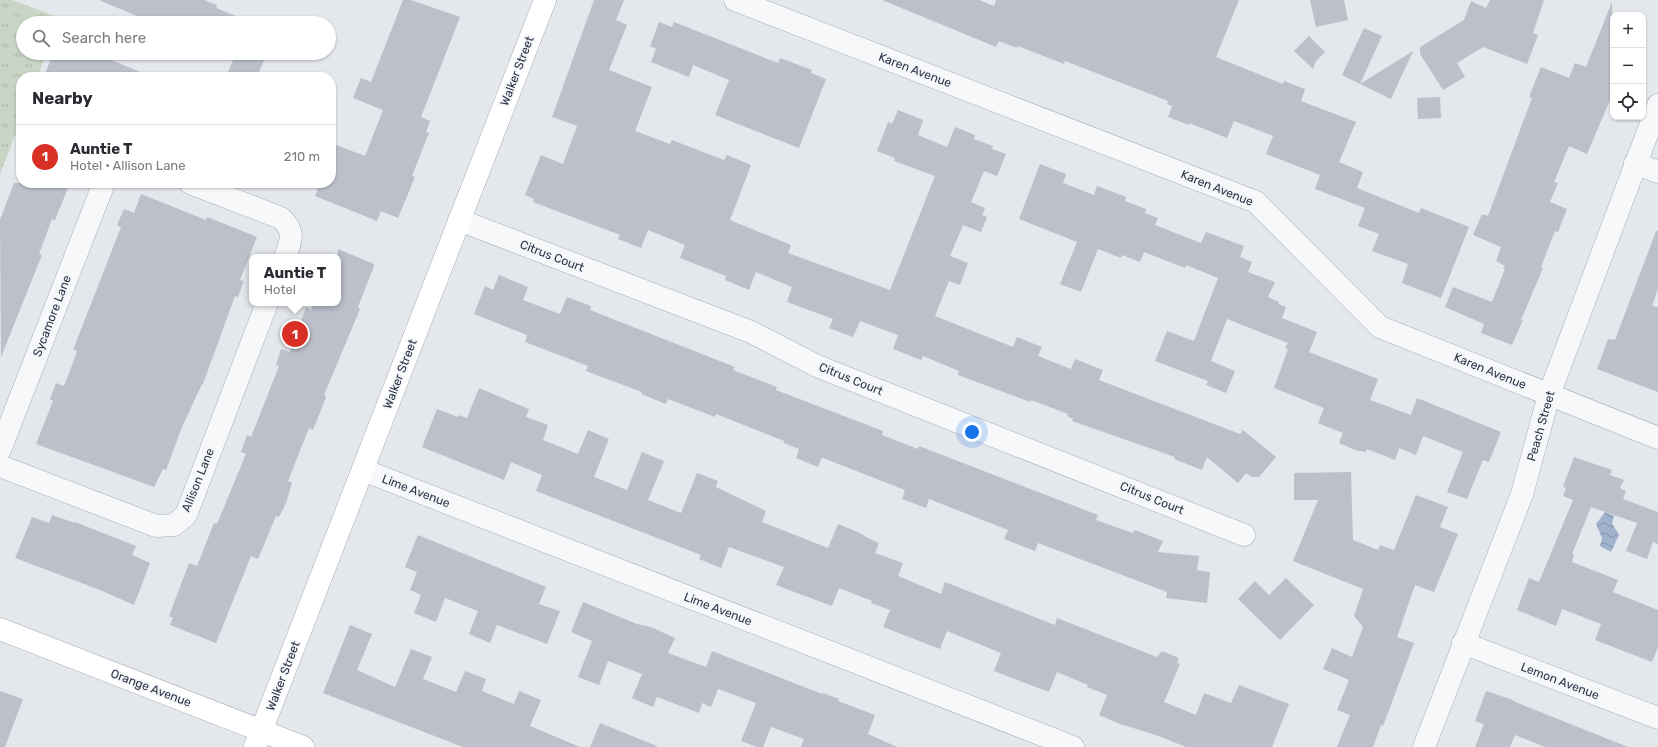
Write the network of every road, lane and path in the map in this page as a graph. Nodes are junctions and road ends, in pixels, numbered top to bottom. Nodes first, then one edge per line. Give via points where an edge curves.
1 (545, 0) edge
2 (735, 0) edge
3 (1658, 105) edge
4 (1635, 163) junction
5 (1658, 172) edge
6 (102, 188) edge
7 (203, 188) edge
8 (459, 220) junction
9 (286, 254) edge
10 (266, 306) edge
11 (1549, 395) junction
12 (1658, 438) edge
13 (0, 450) edge
14 (0, 466) edge
15 (363, 470) junction
16 (1244, 535) dead end
17 (0, 629) edge
18 (1463, 643) junction
19 (1658, 718) edge
20 (259, 739) edge
21 (303, 747) edge
22 (1073, 747) edge
23 (1424, 747) edge

1 - 8 main road, Walker Street
2 - 11 street, Karen Avenue via 1256,202 1380,327
3 - 4 street, Peach Street
4 - 5 street
4 - 11 street, Peach Street
6 - 13 street, Sycamore Lane
7 - 9 street via 280,218 289,226 292,240
8 - 15 main road, Walker Street
8 - 16 street, Citrus Court via 751,332 817,366
10 - 14 street, Allison Lane via 186,514 174,525 156,526
11 - 12 street, Karen Avenue
11 - 18 street, Peach Street via 1522,494
15 - 20 main road, Walker Street
15 - 22 street, Lime Avenue
17 - 20 main road, Orange Avenue
18 - 19 street, Lemon Avenue
18 - 23 street, Peach Street
20 - 21 main road, Orange Avenue

